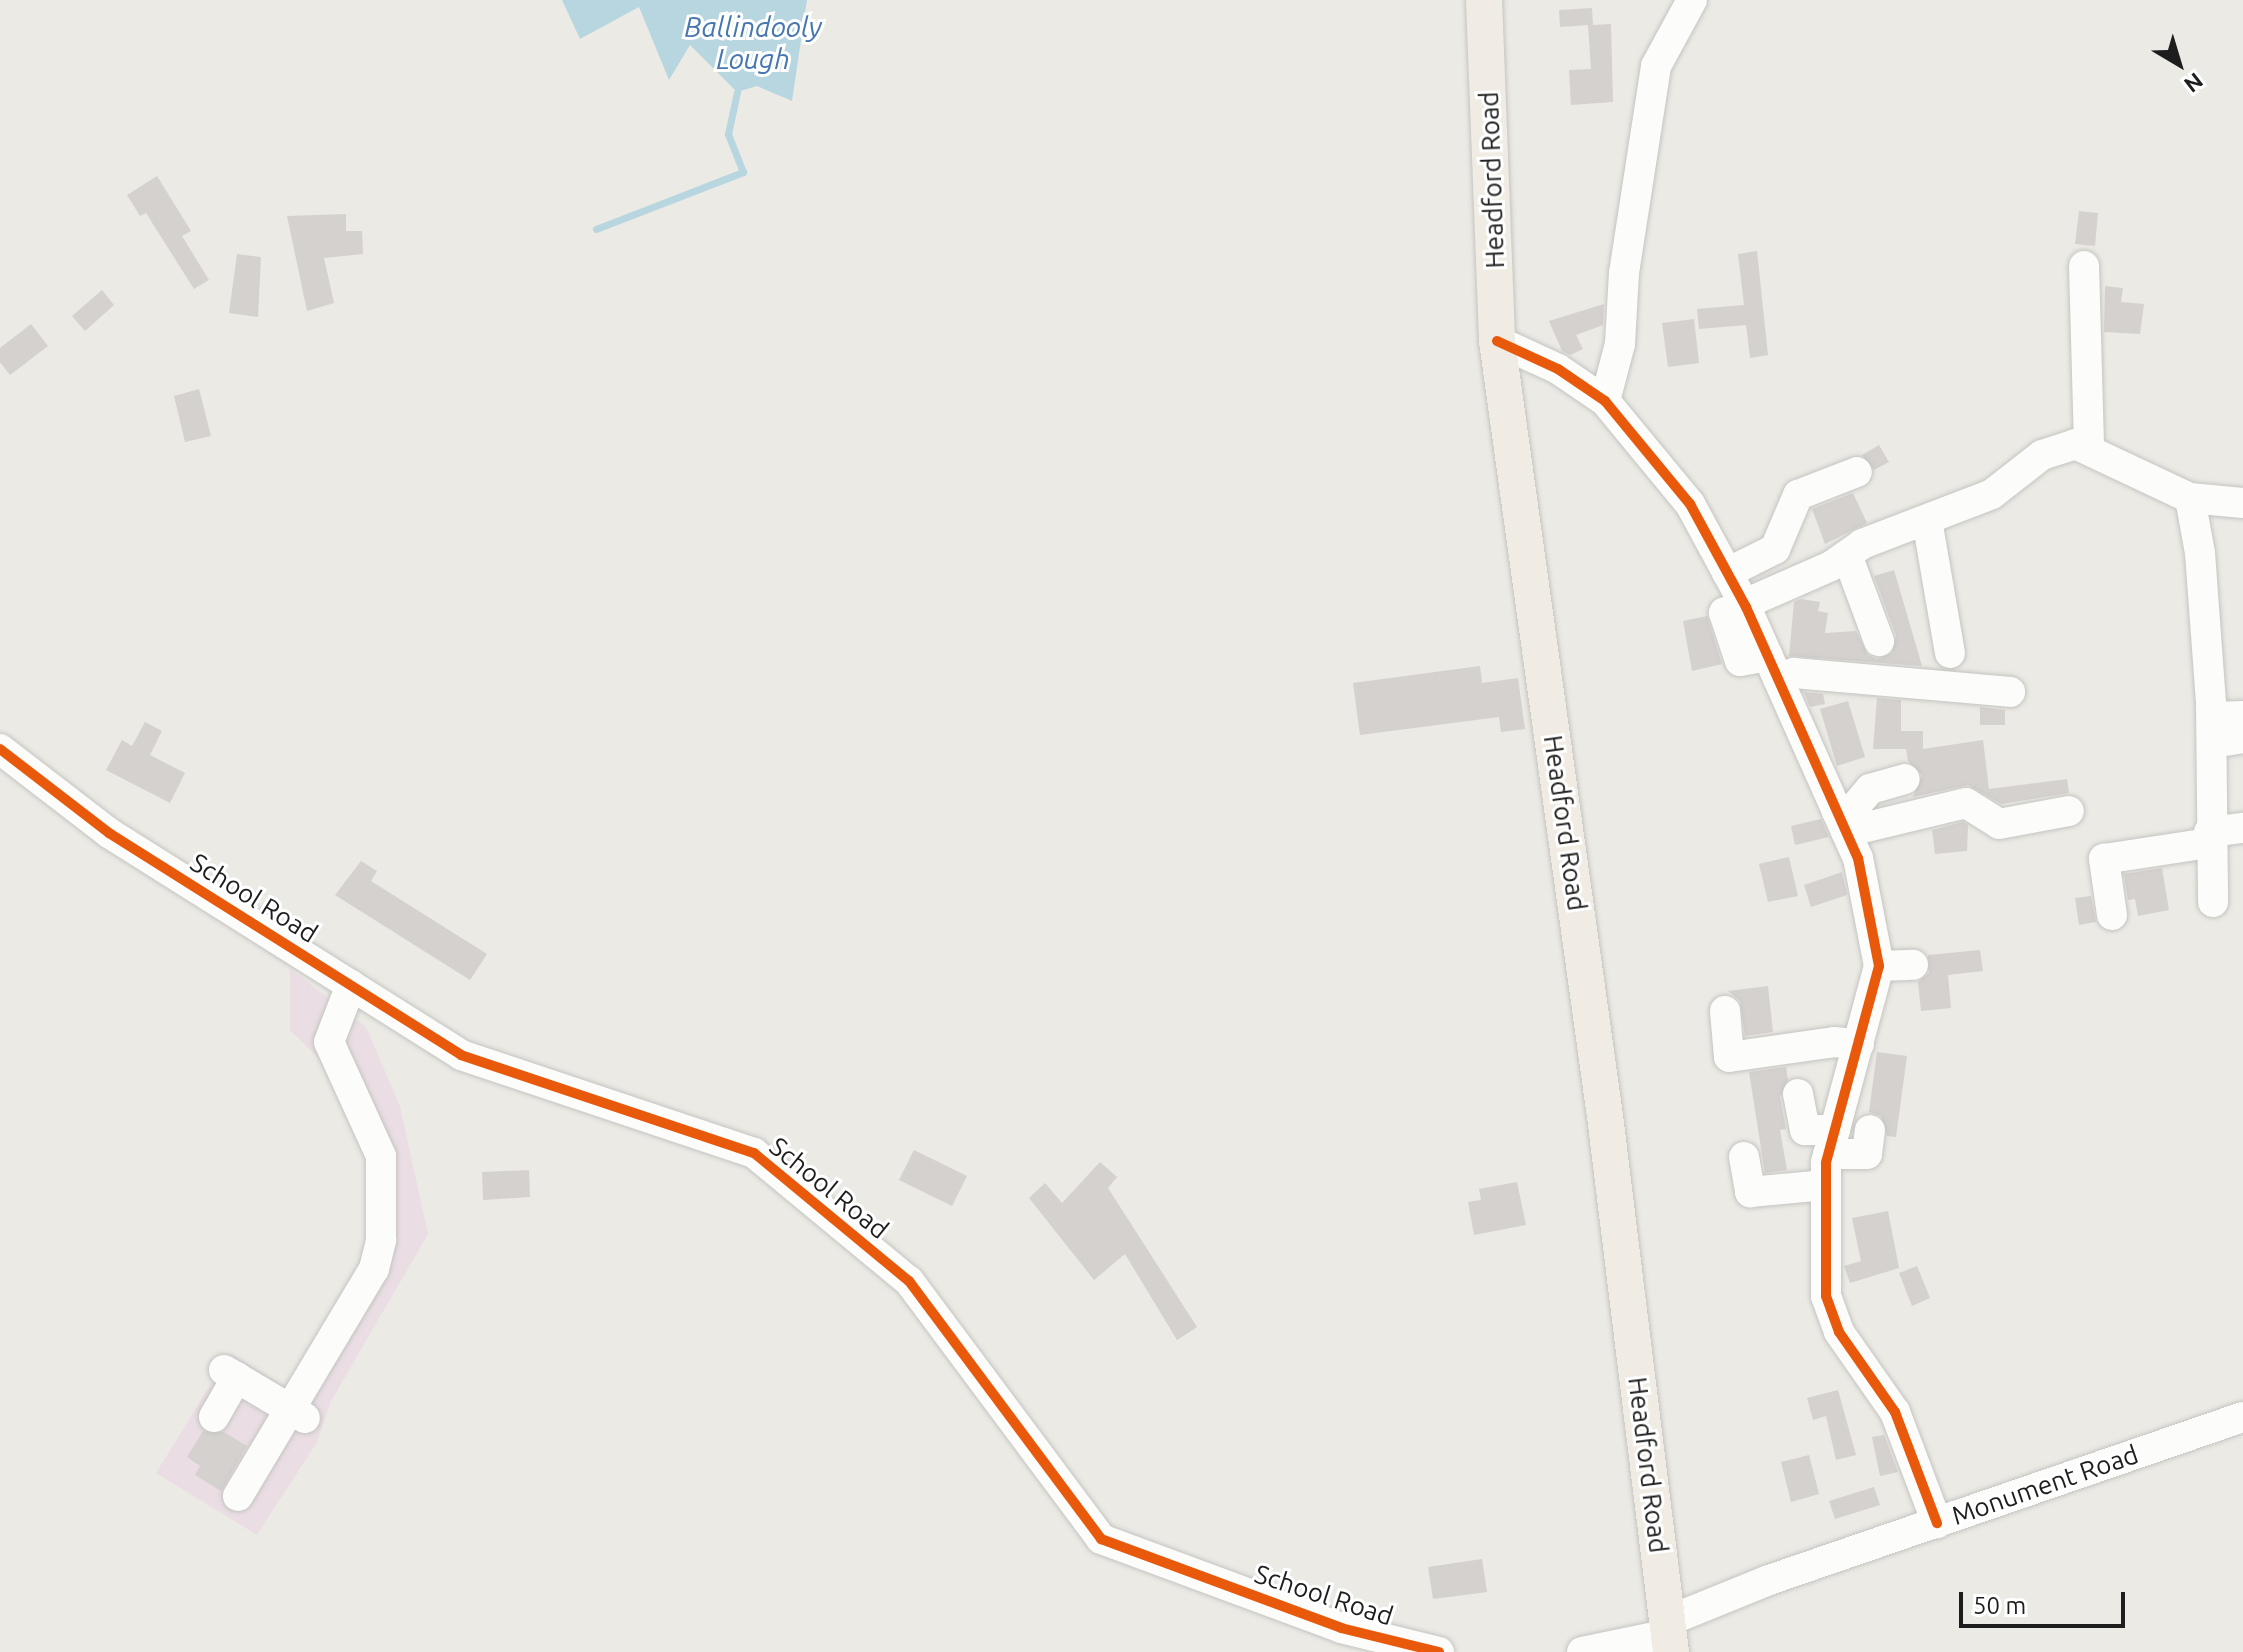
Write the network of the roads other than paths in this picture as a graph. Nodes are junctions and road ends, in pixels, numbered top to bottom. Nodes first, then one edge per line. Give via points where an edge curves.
1 (1484, 0) edge
2 (1692, 0) edge
3 (2084, 266) dead end
4 (1497, 341) junction
5 (1605, 401) junction
6 (2089, 450) junction
7 (1857, 472) dead end
8 (2190, 498) junction
9 (2243, 503) edge
10 (1927, 520) junction
11 (1847, 555) junction
12 (1727, 573) junction
13 (1746, 607) junction
14 (1879, 641) dead end
15 (1950, 653) dead end
16 (1773, 667) junction
17 (2010, 692) dead end
18 (2243, 716) edge
19 (2212, 730) junction
20 (2243, 738) edge
21 (0, 749) edge
22 (1905, 779) dead end
23 (2069, 811) dead end
24 (1842, 822) junction
25 (2243, 828) edge
26 (2209, 837) junction
27 (2213, 902) dead end
28 (2112, 915) dead end
29 (1913, 965) dead end
30 (1879, 966) junction
31 (351, 985) junction
32 (1725, 1011) dead end
33 (1859, 1044) junction
34 (1798, 1094) dead end
35 (1870, 1130) dead end
36 (1832, 1142) junction
37 (1744, 1157) dead end
38 (1826, 1185) junction
39 (297, 1414) junction
40 (214, 1417) dead end
41 (2243, 1417) edge
42 (238, 1496) dead end
43 (1937, 1523) junction
44 (1669, 1638) edge
45 (1439, 1652) edge
46 (1582, 1652) edge

1 - 4 main road, Headford Road
2 - 5 street via 1656,66 1624,273 1620,344
3 - 6 street
4 - 5 street via 1558,369
4 - 44 main road, Headford Road via 1605,1116
5 - 12 street via 1690,504
6 - 8 street
6 - 10 street via 2075,444 2042,455 1992,494
7 - 12 street via 1798,495 1775,549
8 - 9 street
8 - 19 street via 2200,553
10 - 11 street
10 - 15 street
11 - 13 street
11 - 14 street
12 - 13 street
13 - 16 street
16 - 17 street
16 - 24 street
18 - 19 street
19 - 20 street
19 - 26 street
21 - 31 street, School Road via 109,833
22 - 24 street via 1870,789
23 - 24 street via 1999,824 1966,803
24 - 30 street via 1858,858
25 - 26 street
26 - 27 street
26 - 28 street via 2104,859
29 - 30 street
30 - 33 street
31 - 39 street via 329,1042 381,1156 381,1240 374,1269
31 - 45 street, School Road via 461,1055 754,1153 909,1281 1101,1539 1341,1628
32 - 33 street via 1729,1057 1834,1042
33 - 36 street
34 - 36 street via 1805,1130
35 - 36 street via 1867,1154
36 - 38 street
37 - 38 street via 1750,1192
38 - 43 street via 1826,1296 1839,1332 1895,1412
39 - 40 street via 230,1373
39 - 42 street
41 - 43 street, Monument Road
43 - 44 street, Monument Road
44 - 46 street

